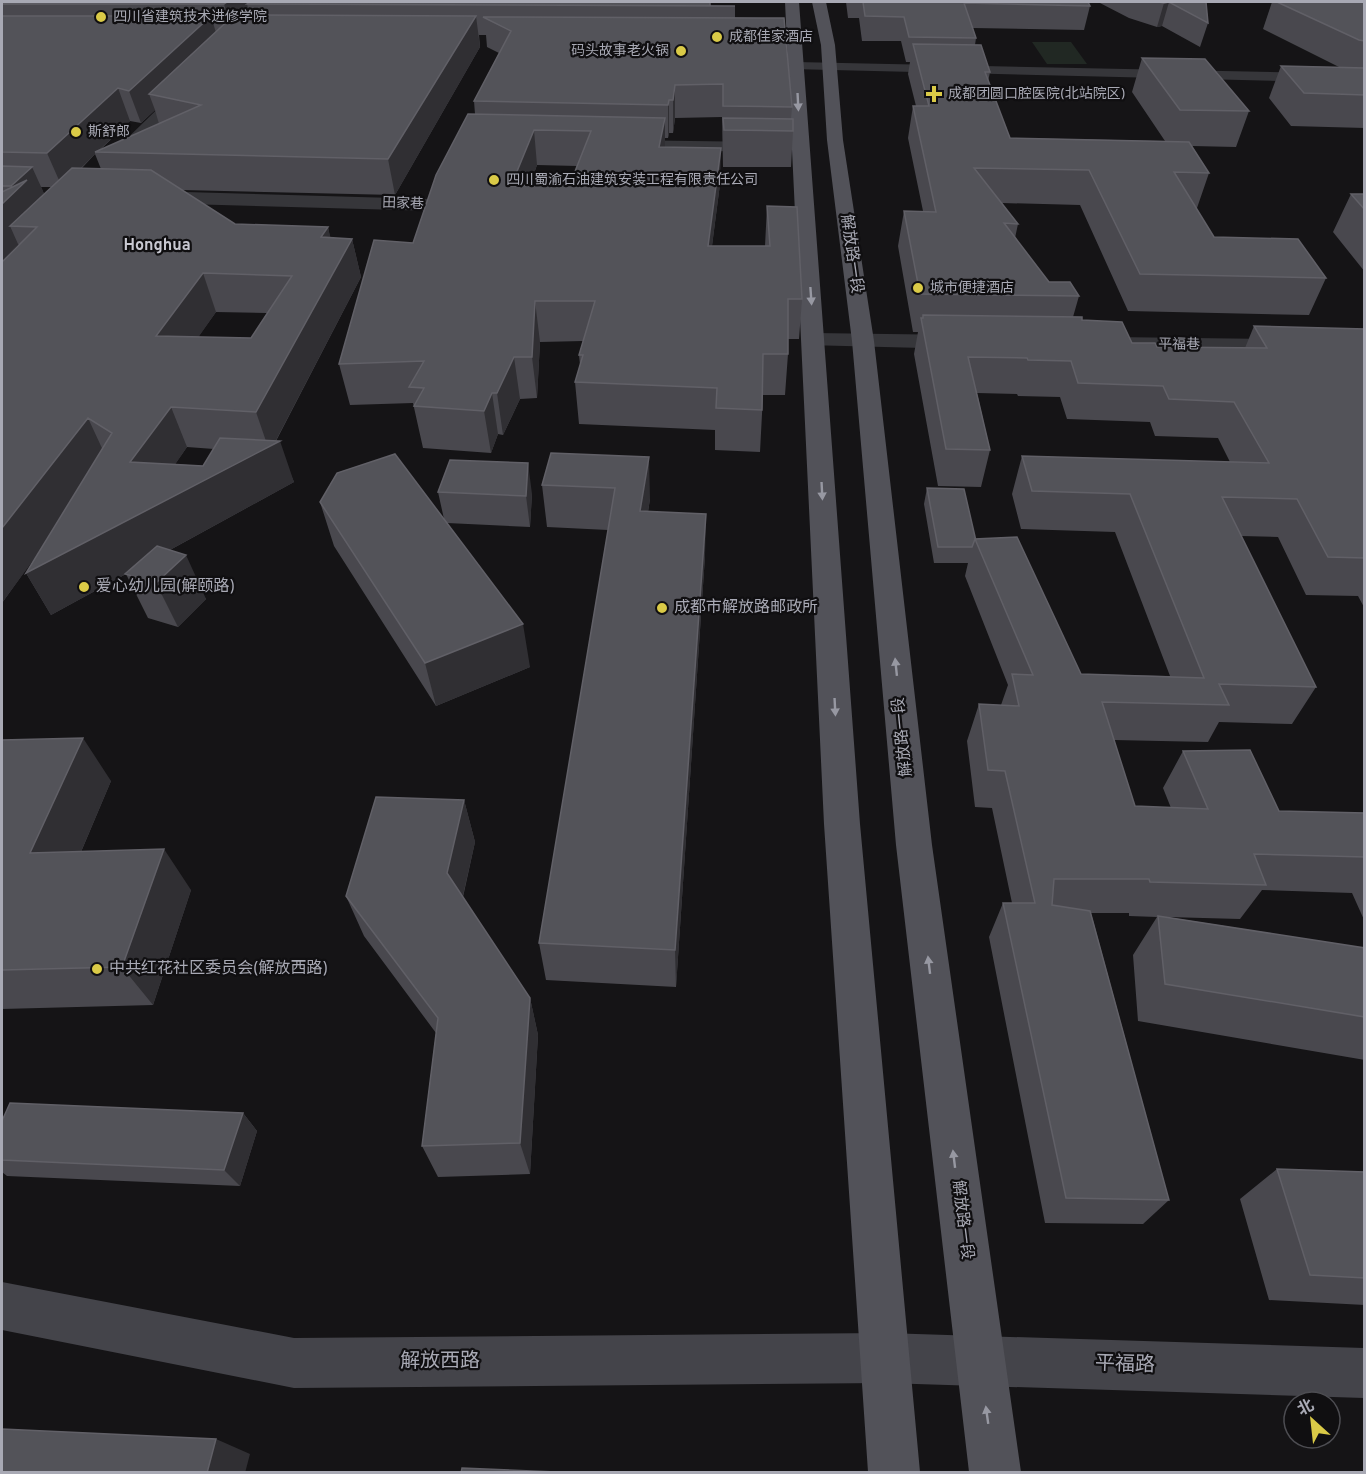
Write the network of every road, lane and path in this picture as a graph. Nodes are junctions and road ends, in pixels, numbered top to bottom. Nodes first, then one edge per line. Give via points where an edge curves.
1 (792, 2) edge
2 (819, 2) edge
3 (790, 50) junction
4 (829, 68) junction
5 (203, 72) edge
6 (1365, 79) edge
7 (597, 144) edge
8 (800, 148) junction
9 (455, 163) edge
10 (105, 170) edge
11 (128, 196) edge
12 (814, 340) junction
13 (863, 341) junction
14 (982, 342) edge
15 (1090, 344) edge
16 (1365, 347) edge
17 (2, 1306) edge
18 (885, 1358) junction
19 (980, 1361) junction
20 (1365, 1372) edge
21 (894, 1473) edge
22 (995, 1473) edge

1 - 3 main road
2 - 4 main road, 解放路一段
3 - 4 street
3 -> 8 main road
4 - 6 street
4 - 13 main road, 解放路一段
5 - 10 street
7 - 8 street
8 -> 12 main road
9 - 11 street, 田家巷 via 436,205
12 - 13 street
12 -> 18 main road via 842,824
13 - 14 street
19 -> 13 main road, 解放路一段 via 914,845
15 - 16 street, 平福巷
17 - 18 street, 解放西路 via 294,1363
18 - 19 street, 平福路
18 - 21 main road
19 - 20 street, 平福路
22 -> 19 main road, 解放路一段

